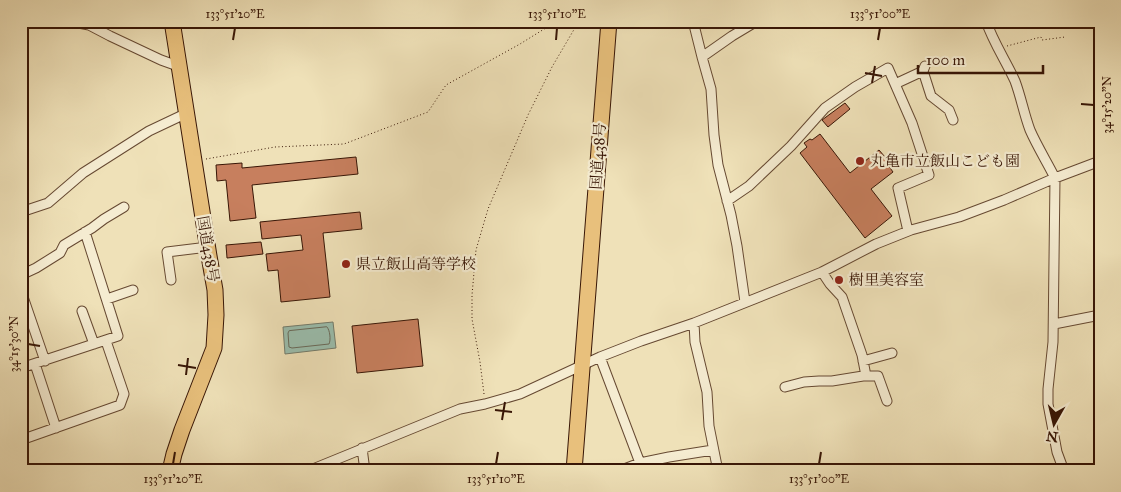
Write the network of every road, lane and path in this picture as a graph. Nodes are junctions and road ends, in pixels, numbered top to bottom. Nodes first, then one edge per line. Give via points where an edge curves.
1 (68, 21) edge
2 (172, 21) edge
3 (557, 21) edge
4 (579, 21) edge
5 (609, 21) edge
6 (618, 21) edge
7 (694, 21) edge
8 (757, 21) edge
9 (986, 21) edge
10 (1065, 37) dead end
11 (999, 49) junction
12 (702, 57) junction
13 (180, 64) junction
14 (895, 84) junction
15 (187, 113) junction
16 (953, 120) dead end
17 (1100, 161) edge
18 (194, 162) junction
19 (1056, 178) junction
20 (727, 202) junction
21 (124, 208) dead end
22 (21, 212) edge
23 (908, 231) junction
24 (85, 232) junction
25 (208, 247) junction
26 (822, 272) junction
27 (21, 276) edge
28 (171, 280) dead end
29 (133, 290) dead end
30 (21, 291) edge
31 (107, 299) junction
32 (745, 302) junction
33 (82, 311) dead end
34 (1100, 315) edge
35 (694, 323) junction
36 (1054, 324) junction
37 (106, 341) junction
38 (94, 344) junction
39 (892, 353) dead end
40 (863, 360) junction
41 (45, 361) junction
42 (591, 361) junction
43 (35, 364) junction
44 (21, 368) edge
45 (866, 376) junction
46 (785, 387) dead end
47 (887, 401) dead end
48 (485, 404) junction
49 (56, 428) junction
50 (21, 440) edge
51 (362, 448) junction
52 (713, 450) junction
53 (640, 463) junction
54 (170, 471) edge
55 (308, 471) edge
56 (365, 471) edge
57 (574, 471) edge
58 (584, 471) edge
59 (619, 471) edge
60 (718, 471) edge
61 (1064, 471) edge

1 - 13 street via 89,25 161,60
2 - 13 highway, 国道438号
3 - 18 path via 446,85 428,112 344,144 275,147
4 - 48 path via 528,115 488,209 476,250 472,319
5 - 42 highway, 国道438号
6 - 42 highway, 国道438号
7 - 12 street
8 - 12 street
9 - 11 street
10 - 11 path via 1042,40 1041,37
11 - 19 street via 1016,84 1031,131
12 - 20 street via 711,89 718,166
13 - 15 highway, 国道438号
14 - 16 street via 924,68 931,96 949,110
14 - 20 street via 888,68 825,108 756,180
14 - 23 street via 929,175 898,188
15 - 18 highway, 国道438号
15 - 22 street via 149,131 83,173 48,202
17 - 19 street
18 - 25 highway, 国道438号
19 - 23 street via 959,217
19 - 36 street
20 - 32 street
21 - 24 street
23 - 26 street
24 - 27 street via 64,245 60,253
24 - 31 street
25 - 28 street via 167,252
25 - 54 highway, 国道438号 via 215,290 214,348 182,430
26 - 32 street
26 - 40 street via 842,297
29 - 31 street
30 - 41 street
31 - 37 street via 118,336
32 - 35 street
33 - 38 street
34 - 36 street
35 - 42 street
35 - 52 street via 695,342 707,392
36 - 61 street via 1048,404
37 - 38 street
37 - 49 street via 124,394 120,405
38 - 41 street
39 - 40 street
40 - 45 street
41 - 43 street
42 - 48 street via 520,394
42 - 53 street
42 - 57 highway, 国道438号
42 - 58 highway, 国道438号
43 - 44 street
43 - 49 street
45 - 46 street
45 - 47 street via 878,376
48 - 51 street via 460,409
49 - 50 street
51 - 55 street
51 - 56 street
52 - 53 street
52 - 60 street
53 - 59 street

